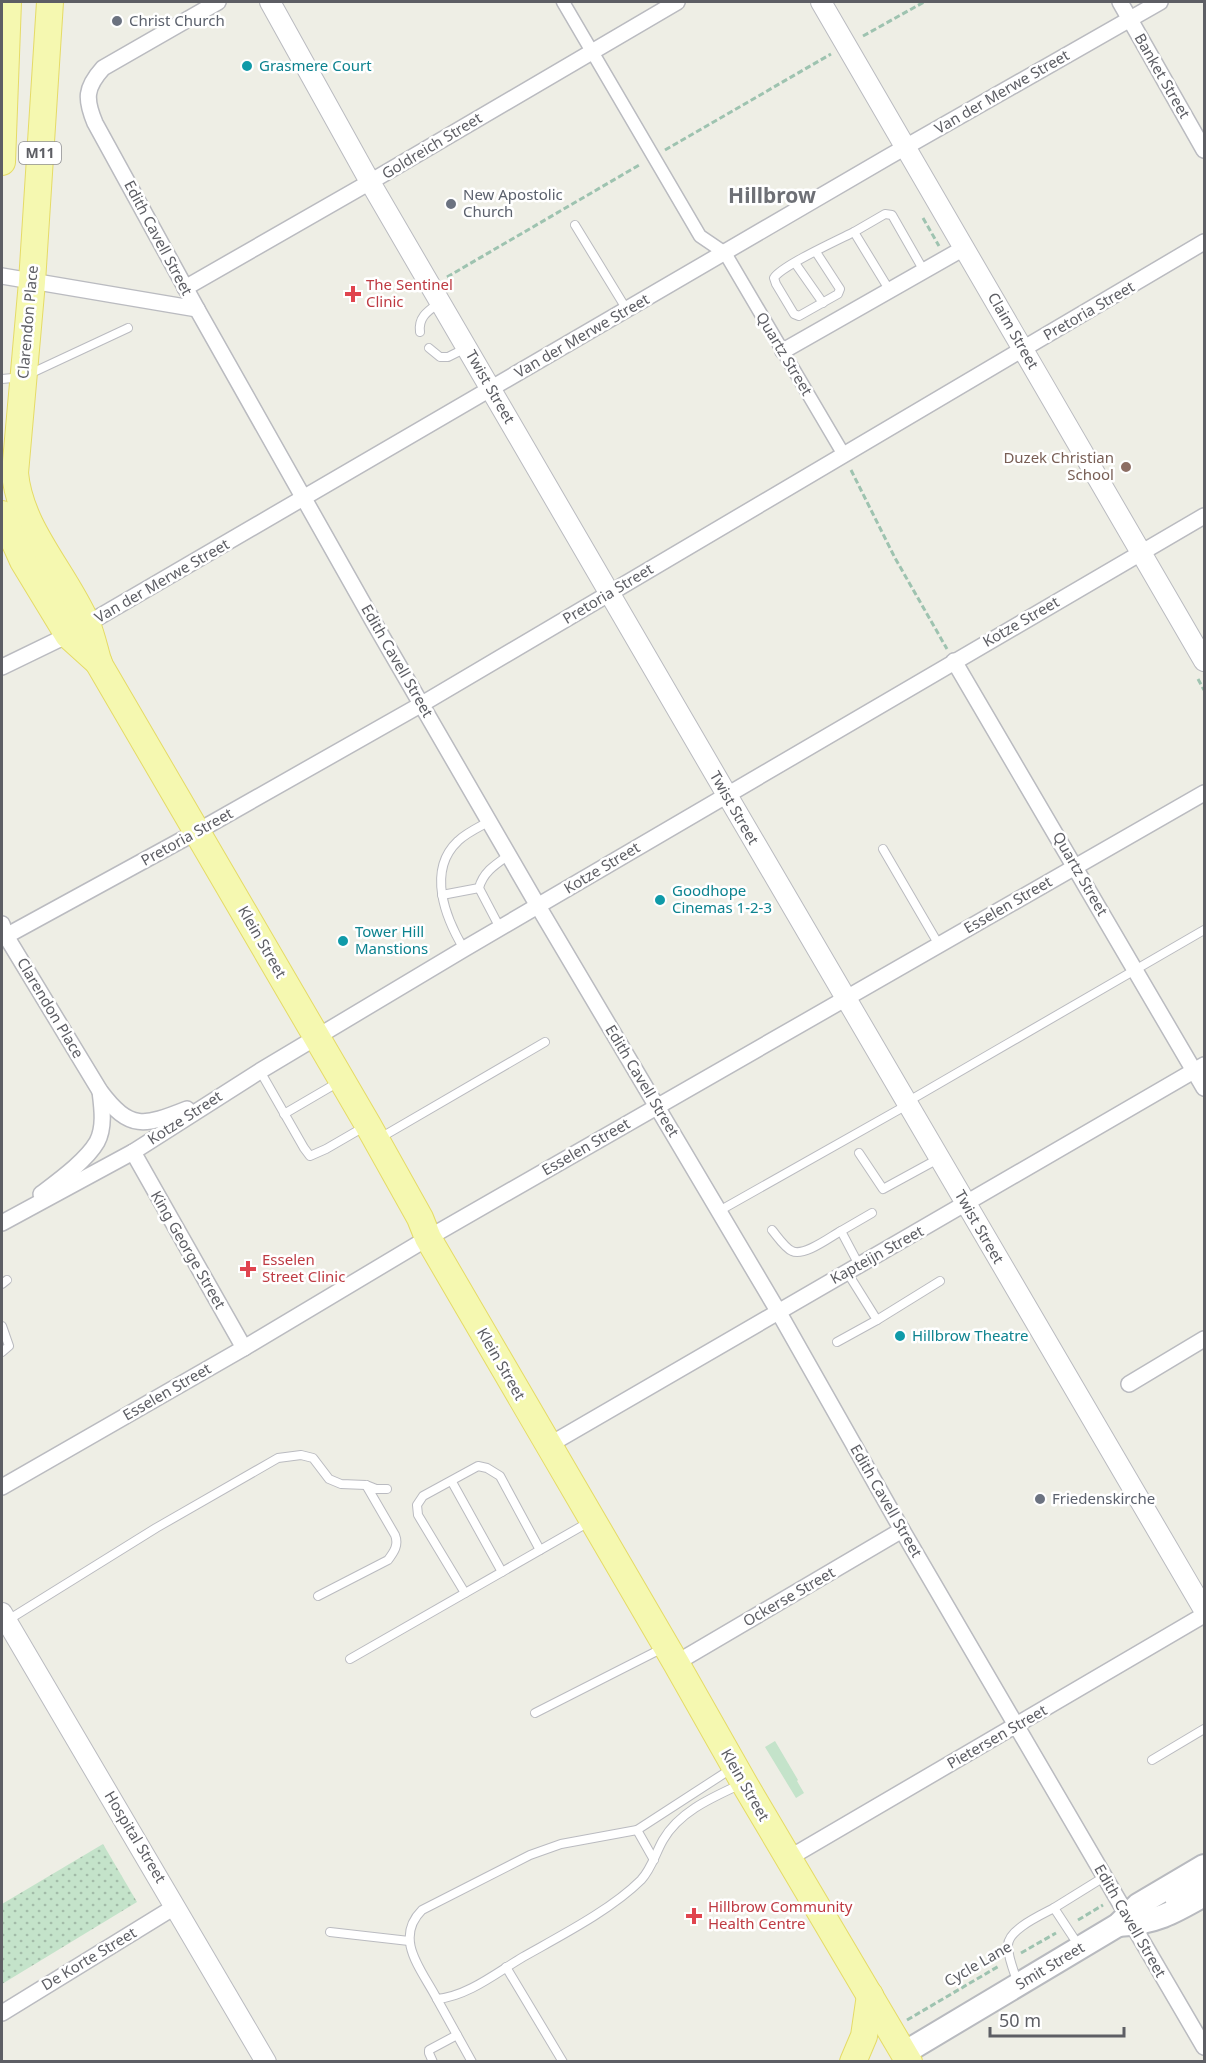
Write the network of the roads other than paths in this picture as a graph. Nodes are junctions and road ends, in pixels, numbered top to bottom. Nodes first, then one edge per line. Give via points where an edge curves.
1 (8, 2) edge
2 (51, 2) edge
3 (218, 2) edge
4 (270, 2) edge
5 (564, 2) edge
6 (677, 2) edge
7 (821, 2) edge
8 (1120, 2) edge
9 (1160, 2) edge
10 (1130, 20) junction
11 (593, 51) junction
12 (2, 127) edge
13 (905, 147) junction
14 (1204, 150) edge
15 (2, 162) edge
16 (370, 182) junction
17 (575, 225) dead end
18 (854, 232) junction
19 (1204, 243) edge
20 (964, 248) junction
21 (816, 252) junction
22 (725, 253) junction
23 (795, 263) junction
24 (924, 271) junction
25 (2, 276) edge
26 (32, 282) junction
27 (185, 288) junction
28 (890, 291) junction
29 (436, 294) junction
30 (823, 303) junction
31 (197, 309) junction
32 (627, 309) junction
33 (128, 327) dead end
34 (420, 332) dead end
35 (429, 348) dead end
36 (467, 348) junction
37 (1023, 349) junction
38 (783, 351) junction
39 (12, 378) edge
40 (491, 389) junction
41 (844, 454) junction
42 (304, 498) junction
43 (2, 514) edge
44 (1204, 516) edge
45 (1142, 552) junction
46 (610, 592) junction
47 (77, 630) junction
48 (954, 661) junction
49 (1204, 661) edge
50 (2, 667) edge
51 (422, 704) junction
52 (1204, 793) edge
53 (726, 795) junction
54 (490, 821) junction
55 (198, 831) junction
56 (883, 849) dead end
57 (509, 855) junction
58 (1075, 867) junction
59 (479, 888) junction
60 (442, 895) junction
61 (538, 906) junction
62 (500, 928) junction
63 (4, 930) edge
64 (1204, 930) edge
65 (939, 945) junction
66 (464, 949) junction
67 (1136, 970) junction
68 (845, 999) junction
69 (317, 1037) junction
70 (545, 1042) dead end
71 (1199, 1068) edge
72 (260, 1071) junction
73 (342, 1080) junction
74 (1204, 1088) edge
75 (100, 1091) junction
76 (216, 1098) junction
77 (907, 1103) junction
78 (658, 1106) junction
79 (284, 1114) junction
80 (372, 1133) junction
81 (133, 1152) junction
82 (859, 1153) dead end
83 (939, 1158) junction
84 (966, 1204) junction
85 (719, 1211) junction
86 (872, 1213) dead end
87 (7, 1220) edge
88 (772, 1230) dead end
89 (841, 1231) junction
90 (428, 1238) junction
91 (853, 1269) junction
92 (940, 1281) dead end
93 (778, 1311) junction
94 (877, 1320) junction
95 (2, 1326) edge
96 (1204, 1339) edge
97 (837, 1342) dead end
98 (244, 1348) junction
99 (2, 1352) edge
100 (1129, 1384) dead end
101 (549, 1445) junction
102 (452, 1482) junction
103 (366, 1485) junction
104 (2, 1487) edge
105 (387, 1490) dead end
106 (593, 1520) junction
107 (902, 1530) junction
108 (540, 1550) junction
109 (502, 1572) junction
110 (465, 1593) junction
111 (318, 1596) dead end
112 (1204, 1610) edge
113 (1204, 1615) edge
114 (4, 1617) edge
115 (672, 1655) junction
116 (350, 1659) dead end
117 (535, 1713) dead end
118 (1016, 1725) junction
119 (1204, 1729) edge
120 (1152, 1760) dead end
121 (739, 1775) junction
122 (637, 1830) junction
123 (789, 1858) junction
124 (654, 1860) junction
125 (1204, 1866) edge
126 (1104, 1877) junction
127 (1204, 1881) edge
128 (1204, 1895) edge
129 (1166, 1903) dead end
130 (176, 1906) junction
131 (1054, 1908) junction
132 (1155, 1909) dead end
133 (1125, 1922) junction
134 (330, 1932) dead end
135 (410, 1941) junction
136 (1080, 1947) junction
137 (506, 1967) junction
138 (1018, 1985) junction
139 (870, 1995) junction
140 (437, 1999) junction
141 (2, 2013) edge
142 (457, 2035) junction
143 (1204, 2047) edge
144 (901, 2059) edge
145 (266, 2061) edge
146 (433, 2061) edge
147 (472, 2061) edge
148 (563, 2061) edge
149 (853, 2061) edge

1 - 12 main road
2 - 26 main road, Clarendon Place / M11
3 - 27 street, Edith Cavell Street via 103,68 94,78 87,98 89,109
4 - 16 street, Twist Street
5 - 11 street
6 - 11 street, Goldreich Street
7 - 13 street, Claim Street
8 - 10 street, Banket Street
9 - 10 street, Van der Merwe Street
10 - 13 street, Van der Merwe Street
10 - 14 street, Banket Street
11 - 16 street, Goldreich Street
11 - 22 street via 700,236
12 - 15 main road
13 - 20 street, Claim Street
13 - 22 street, Van der Merwe Street
16 - 27 street, Goldreich Street
16 - 29 street, Twist Street
17 - 32 lane
18 - 21 lane
18 - 24 lane via 885,214 892,215
18 - 28 lane
19 - 37 street, Pretoria Street
20 - 24 street
20 - 37 street, Claim Street
21 - 23 lane
21 - 30 lane via 840,289
22 - 32 street, Van der Merwe Street
22 - 38 street, Quartz Street
23 - 30 lane
23 - 30 lane via 774,278 794,314 805,314
24 - 28 street
25 - 26 street
26 - 31 street
26 - 39 main road, Clarendon Place / M11
27 - 31 street, Edith Cavell Street
28 - 38 street
29 - 34 lane via 419,323
29 - 36 street, Twist Street
31 - 42 street, Edith Cavell Street
32 - 40 street, Van der Merwe Street
33 - 39 lane
35 - 36 lane via 440,357 448,357
36 - 40 street, Twist Street
37 - 41 street, Pretoria Street
37 - 45 street, Claim Street
38 - 41 street, Quartz Street
39 - 47 main road, Clarendon Place / M11 via 17,488
40 - 42 street, Van der Merwe Street
40 - 46 street, Twist Street
41 - 46 street, Pretoria Street
42 - 47 street, Van der Merwe Street
42 - 51 street, Edith Cavell Street
43 - 47 main road, Klein Street via 23,561
44 - 45 street, Kotze Street
45 - 48 street, Kotze Street
45 - 49 street, Claim Street
46 - 51 street, Pretoria Street
46 - 53 street, Twist Street
47 - 50 street, Van der Merwe Street
47 - 55 main road, Klein Street
48 - 53 street, Kotze Street
48 - 58 street, Quartz Street
51 - 54 street, Edith Cavell Street
51 - 55 street, Pretoria Street
52 - 58 street, Esselen Street
53 - 61 street, Kotze Street
53 - 68 street, Twist Street
54 - 57 street, Edith Cavell Street
54 - 60 lane via 458,841 447,856
55 - 63 street, Pretoria Street
55 - 69 main road, Klein Street
56 - 65 lane
57 - 59 lane via 491,867
57 - 61 street, Edith Cavell Street
58 - 65 street, Esselen Street
58 - 67 street, Quartz Street
59 - 60 lane
59 - 62 lane
60 - 66 lane via 451,927
61 - 62 street, Kotze Street
61 - 78 street, Edith Cavell Street
62 - 66 street, Kotze Street
63 - 75 street, Clarendon Place
64 - 67 lane
65 - 68 street, Esselen Street
66 - 69 street, Kotze Street
67 - 71 street, Quartz Street
67 - 77 lane
68 - 77 street, Twist Street
68 - 78 street, Esselen Street
69 - 72 street, Kotze Street
69 - 73 main road, Klein Street
70 - 80 lane
71 - 74 street, Quartz Street
71 - 84 street, Kapteijn Street
72 - 76 street, Kotze Street
72 - 79 lane
73 - 79 lane
73 - 80 main road, Klein Street
75 - 76 street, Clarendon Place via 119,1113 134,1121 154,1121
75 - 87 street, Clarendon Place via 102,1122 97,1142 79,1162
76 - 81 street, Kotze Street
77 - 83 street, Twist Street
77 - 85 lane
78 - 85 street, Edith Cavell Street
78 - 90 street, Esselen Street
79 - 80 lane via 310,1156
80 - 90 main road, Klein Street
81 - 87 street, Kotze Street
81 - 98 street, King George Street
82 - 83 lane via 883,1189
83 - 84 street, Twist Street
84 - 91 street, Kapteijn Street
84 - 112 street, Twist Street
85 - 93 street, Edith Cavell Street
86 - 89 lane
88 - 89 lane via 791,1251 799,1253
89 - 91 lane
90 - 98 street, Esselen Street
90 - 101 main road, Klein Street
91 - 93 street, Kapteijn Street
91 - 94 lane
92 - 94 lane
93 - 101 street, Kapteijn Street
93 - 107 street, Edith Cavell Street
94 - 97 lane
95 - 99 lane via 9,1346
96 - 100 street
98 - 104 street, Esselen Street
101 - 106 main road, Klein Street
102 - 108 lane via 478,1467 500,1476
102 - 109 lane
102 - 110 lane via 423,1496 417,1506 418,1515
103 - 105 lane
103 - 111 lane via 395,1535 395,1550 388,1560
103 - 114 lane via 341,1484 329,1479 314,1458 278,1458
106 - 108 lane
106 - 115 main road, Klein Street
107 - 115 street, Ockerse Street
107 - 118 street, Edith Cavell Street
108 - 109 lane
109 - 110 lane
110 - 116 lane
113 - 118 street, Pietersen Street
114 - 130 street, Hospital Street
115 - 117 lane
115 - 121 main road, Klein Street
118 - 123 street, Pietersen Street
118 - 126 street, Edith Cavell Street
119 - 120 lane
121 - 122 lane
121 - 123 main road, Klein Street
121 - 124 lane via 686,1815 664,1838
122 - 124 lane
122 - 135 lane via 561,1844 530,1855 422,1910 414,1918
123 - 139 main road, Klein Street
124 - 137 lane via 640,1881 598,1912
125 - 133 main road, Smit Street via 1138,1905
126 - 131 lane
126 - 133 street, Edith Cavell Street
127 - 129 lane
128 - 133 main road, Smit Street via 1149,1922
130 - 141 street, De Korte Street
130 - 145 street, Hospital Street
131 - 136 lane
131 - 138 lane via 1009,1938
132 - 133 lane
133 - 136 main road, Smit Street
133 - 143 street, Edith Cavell Street
134 - 135 lane
135 - 140 lane via 411,1952
136 - 138 main road, Smit Street
137 - 140 lane via 462,1992
137 - 148 lane
138 - 144 main road, Smit Street
139 - 144 main road, Klein Street via 890,2029
139 - 149 main road via 864,2036
140 - 142 lane
142 - 146 lane via 429,2050
142 - 147 lane

